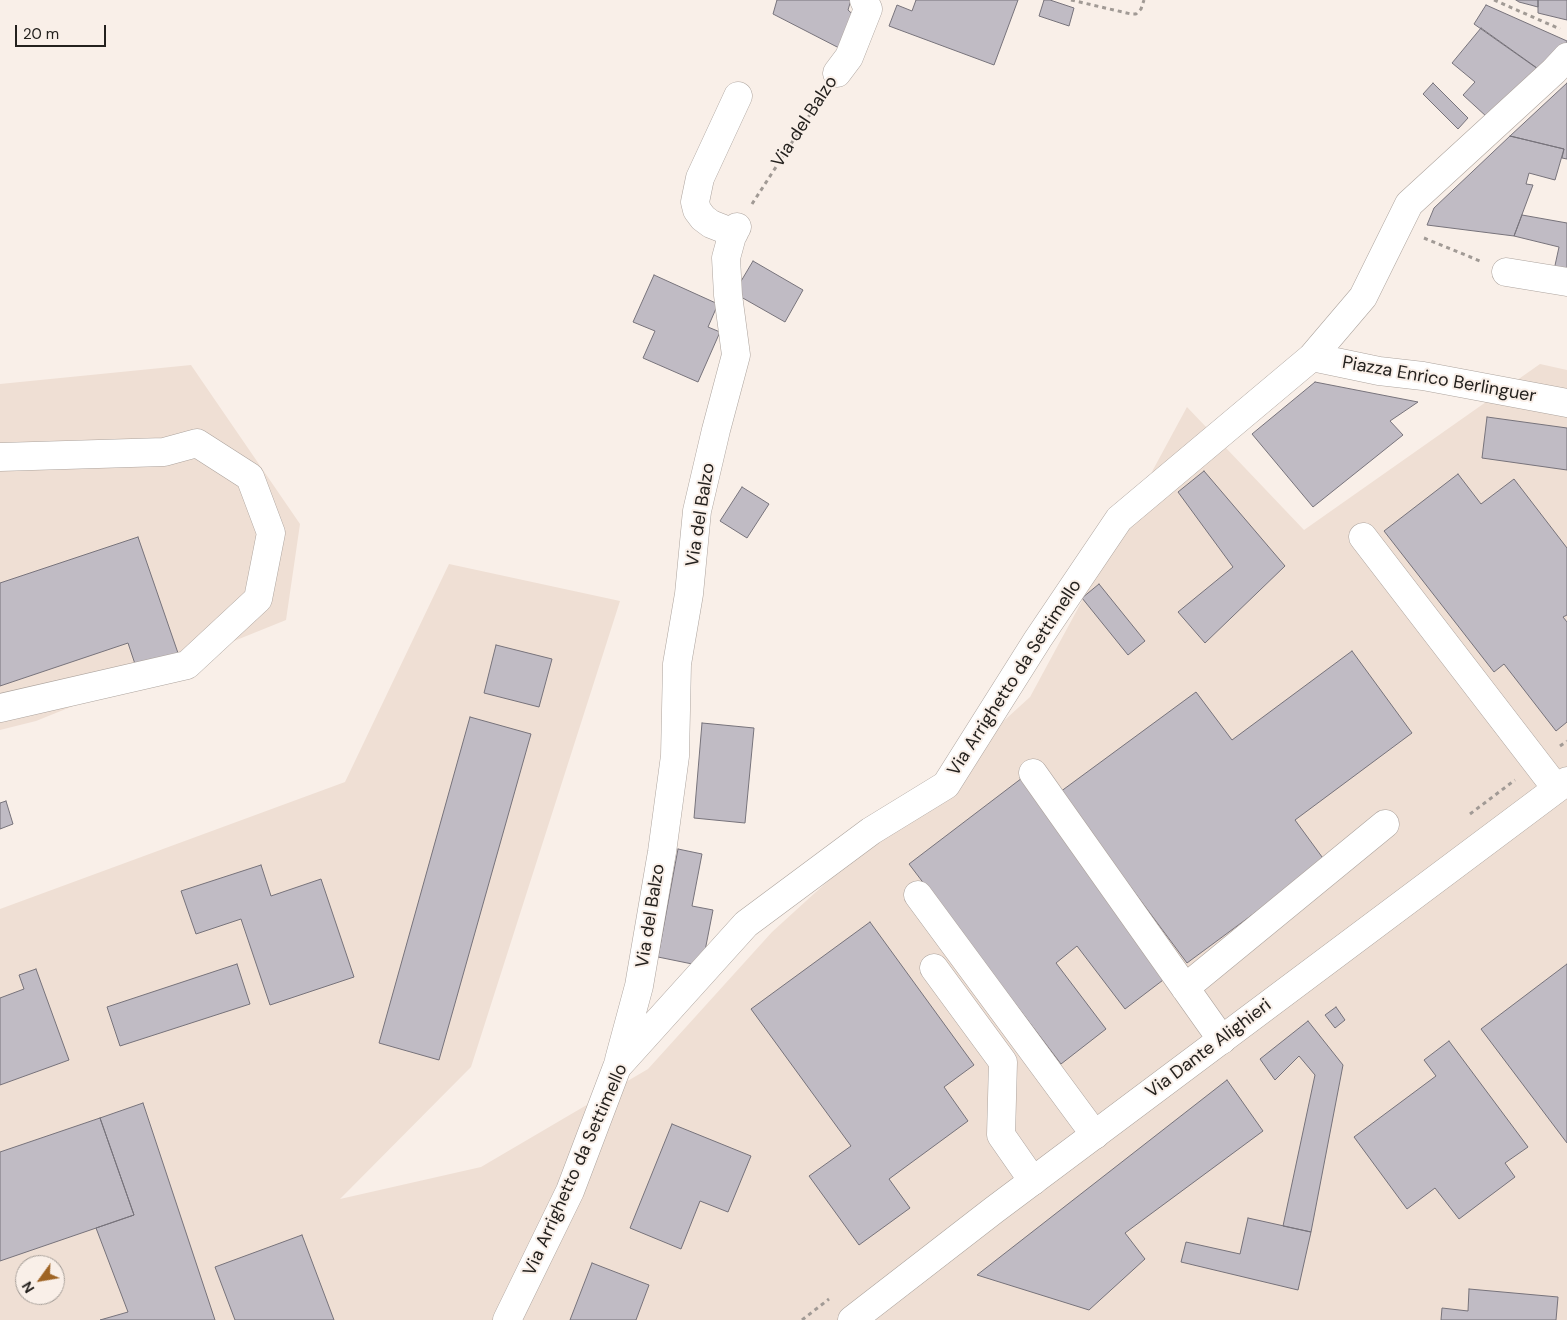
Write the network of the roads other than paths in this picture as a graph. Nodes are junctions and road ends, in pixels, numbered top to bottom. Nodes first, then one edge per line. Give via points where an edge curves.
1 (870, 3) edge
2 (1567, 57) edge
3 (837, 72) road end
4 (738, 96) dead end
5 (1506, 272) road end
6 (1567, 282) edge
7 (1312, 357) junction
8 (1567, 403) edge
9 (0, 457) edge
10 (1363, 537) dead end
11 (0, 708) edge
12 (1033, 773) dead end
13 (1562, 785) edge
14 (1385, 824) dead end
15 (918, 895) dead end
16 (934, 968) dead end
17 (1185, 988) junction
18 (1222, 1040) junction
19 (618, 1067) junction
20 (1095, 1135) junction
21 (1034, 1181) junction
22 (507, 1320) edge
23 (852, 1320) edge

1 - 3 street, Via del Balzo via 849,57
2 - 7 street, Via Arrighetto da Settimello via 1409,204 1363,296
4 - 19 street, Via del Balzo via 700,178 696,202 697,210 711,224 736,230 726,258 736,355 697,511 689,594 677,664 675,756 662,852 640,986
5 - 6 street
7 - 8 street, Piazza Enrico Berlinguer
7 - 19 street, Via Arrighetto da Settimello via 1118,519 946,785 871,831 746,924
9 - 11 street via 164,452 197,443 250,477 271,533 258,599 187,665
10 - 13 street
12 - 17 street
13 - 18 street, Via Dante Alighieri
14 - 17 street
15 - 20 street
16 - 21 street via 1003,1062 1001,1134
17 - 18 street
18 - 20 street, Via Dante Alighieri
19 - 22 street, Via Arrighetto da Settimello via 570,1191
20 - 21 street, Via Dante Alighieri
21 - 23 street, Via Dante Alighieri

